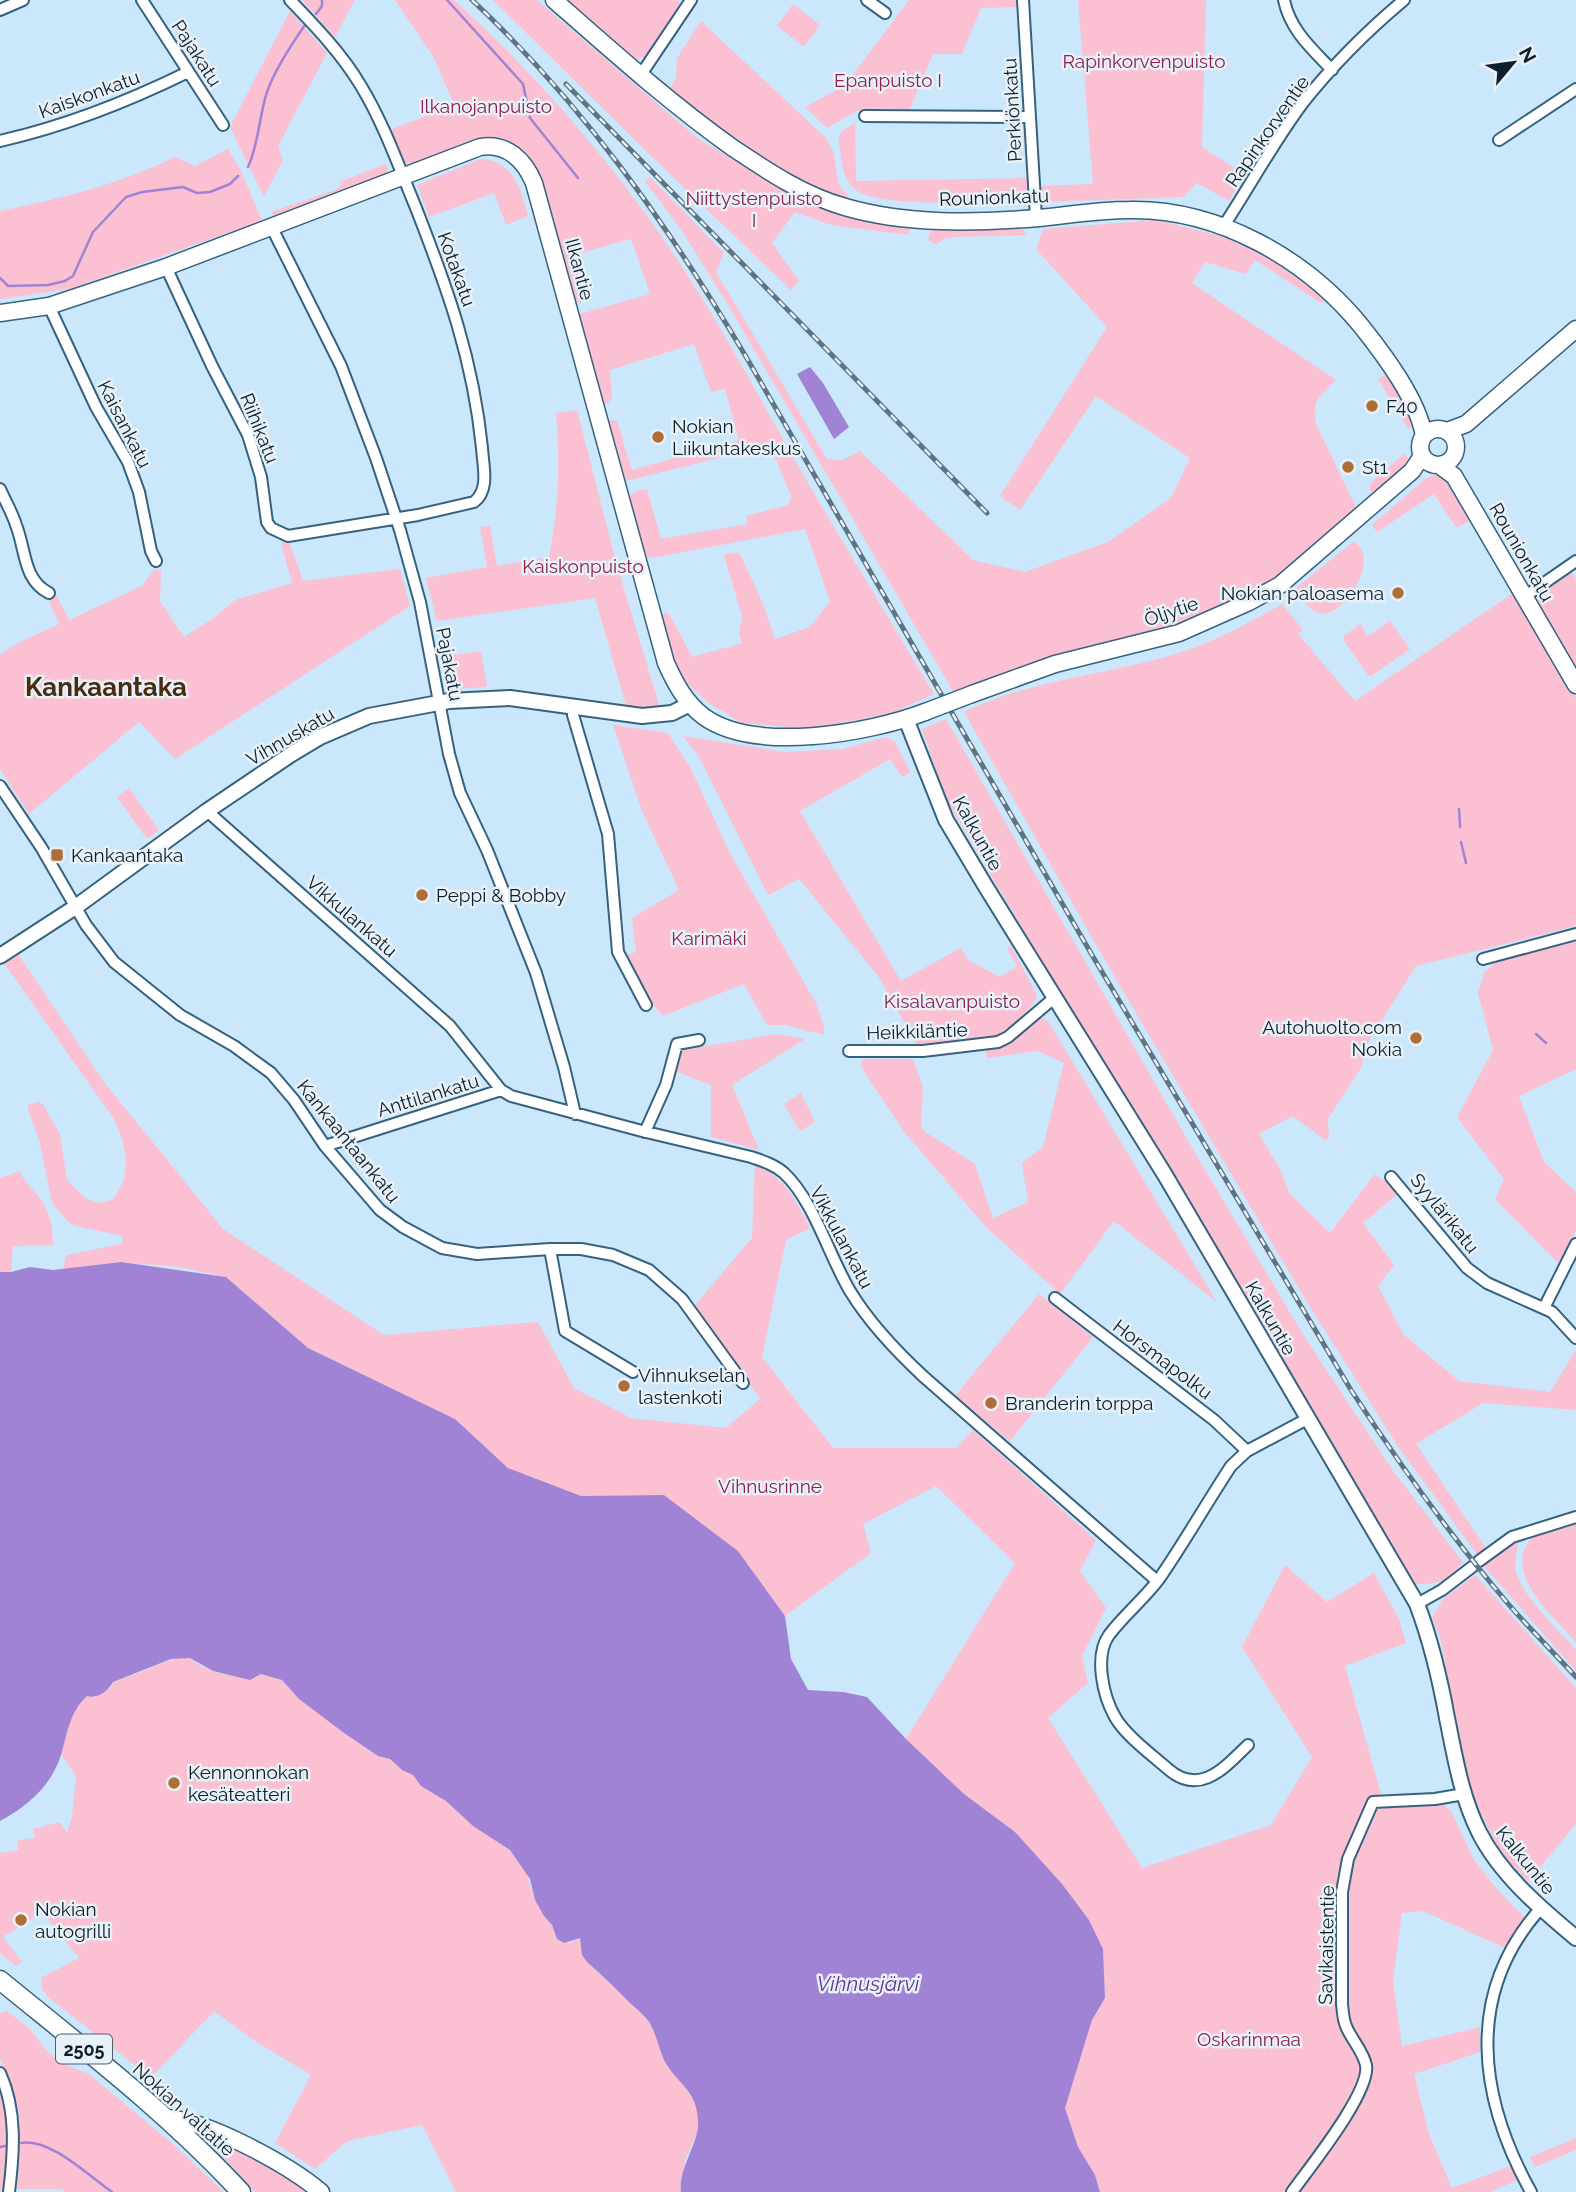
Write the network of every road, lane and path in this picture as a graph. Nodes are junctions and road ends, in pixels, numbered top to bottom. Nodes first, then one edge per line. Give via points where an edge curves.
1 (23, 0) edge
2 (142, 0) edge
3 (290, 0) edge
4 (554, 0) edge
5 (691, 0) edge
6 (867, 0) edge
7 (1023, 0) edge
8 (1284, 0) edge
9 (1404, 0) edge
10 (0, 10) edge
11 (885, 13) dead end
12 (1332, 70) junction
13 (188, 72) junction
14 (640, 76) junction
15 (1576, 89) edge
16 (865, 116) dead end
17 (1029, 117) junction
18 (223, 125) dead end
19 (1499, 140) dead end
20 (0, 141) edge
21 (403, 177) junction
22 (1036, 218) junction
23 (1223, 227) junction
24 (272, 228) junction
25 (166, 267) junction
26 (49, 306) junction
27 (0, 313) edge
28 (1576, 329) edge
29 (1438, 448) junction
30 (0, 488) edge
31 (396, 518) junction
32 (156, 561) dead end
33 (1576, 561) edge
34 (49, 593) dead end
35 (1524, 597) junction
36 (1576, 685) edge
37 (440, 703) junction
38 (690, 704) junction
39 (574, 707) junction
40 (906, 719) junction
41 (0, 786) edge
42 (207, 811) junction
43 (77, 906) junction
44 (1576, 934) edge
45 (0, 956) edge
46 (1483, 959) dead end
47 (1054, 998) junction
48 (646, 1005) dead end
49 (699, 1040) dead end
50 (849, 1051) dead end
51 (501, 1090) junction
52 (575, 1114) junction
53 (645, 1132) junction
54 (326, 1146) junction
55 (1391, 1177) dead end
56 (1576, 1244) edge
57 (550, 1249) junction
58 (1055, 1298) dead end
59 (1544, 1308) junction
60 (1576, 1338) edge
61 (633, 1372) dead end
62 (743, 1383) dead end
63 (1307, 1419) junction
64 (1247, 1451) junction
65 (1576, 1517) edge
66 (1157, 1581) junction
67 (1417, 1604) junction
68 (1248, 1745) dead end
69 (1464, 1794) junction
70 (1540, 1909) junction
71 (1576, 1938) edge
72 (3, 1987) edge
73 (0, 2073) edge
74 (167, 2118) junction
75 (221, 2135) junction
76 (203, 2152) junction
77 (9, 2192) edge
78 (241, 2192) edge
79 (321, 2192) edge
80 (1292, 2192) edge
81 (1531, 2192) edge

1 - 10 street
2 - 13 street, Pajakatu
3 - 21 street, Kotakatu via 361,86
4 - 14 main road, Rounionkatu
5 - 14 street
6 - 11 street
7 - 17 street, Perkiönkatu
8 - 12 street via 1296,29
9 - 12 street, Rapinkorventie via 1370,28
12 - 23 street, Rapinkorventie via 1302,105
13 - 18 street, Pajakatu
13 - 20 street, Kaiskonkatu via 91,116
14 - 22 main road, Rounionkatu via 702,126 805,193 846,207 919,221
15 - 19 street
16 - 17 street
17 - 22 street, Perkiönkatu
21 - 24 main road, Ilkantie
21 - 31 street, Kotakatu via 467,353 484,490 474,502
21 - 38 main road, Ilkantie via 489,146 513,153 530,173 666,663
22 - 23 main road, Rounionkatu via 1155,211
23 - 29 main road, Rounionkatu via 1295,265 1344,307 1374,342
24 - 25 main road, Ilkantie
24 - 31 street, Pajakatu via 341,366
25 - 26 main road, Ilkantie
25 - 31 street, Riihikatu via 248,435 271,528 288,536
26 - 27 main road, Ilkantie
26 - 32 street, Kaisankatu via 96,407 128,462
28 - 29 main road, Öljytie
29 - 35 main road, Rounionkatu
29 - 40 main road, Öljytie, bridge via 1280,584 1249,602 1179,632 1055,664
30 - 34 street via 17,527 29,574
31 - 37 street, Pajakatu via 420,602
33 - 35 street
35 - 36 main road, Rounionkatu
37 - 39 street, Vihnuskatu via 510,698
37 - 42 street, Vihnuskatu via 369,716 328,734
37 - 52 street, Pajakatu via 460,793 536,973
38 - 39 street, Vihnuskatu via 657,716
38 - 40 main road, Ilkantie via 724,727 773,736 837,734
39 - 48 street via 608,834 618,952
40 - 47 street, Kalkuntie via 946,820
41 - 43 street, Kankaantaankatu
42 - 43 street, Vihnuskatu
42 - 51 street, Vikkulankatu via 450,1026
43 - 45 street, Vihnuskatu
43 - 54 street, Kankaantaankatu via 114,962 180,1015 271,1073
44 - 46 street
47 - 50 street, Heikkiläntie via 998,1042 923,1051
47 - 63 street, Kalkuntie via 1165,1175
49 - 53 street via 677,1044 666,1085
51 - 52 street, Vikkulankatu
51 - 54 street, Anttilankatu
52 - 53 street, Vikkulankatu
53 - 66 street, Vikkulankatu via 751,1157 783,1172 804,1200 852,1294 890,1343
54 - 57 street, Kankaantaankatu via 380,1210 442,1248 477,1254
55 - 59 street, Syylärikatu via 1467,1268 1487,1283
56 - 59 street
57 - 61 street via 565,1331
57 - 62 street, Kankaantaankatu via 612,1255 649,1270 682,1299
58 - 64 street, Horsmapolku via 1214,1420
59 - 60 street, Syylärikatu
63 - 64 street
63 - 67 street, Kalkuntie
64 - 66 street via 1231,1466
65 - 67 street via 1512,1537
66 - 68 street via 1107,1637 1100,1654 1102,1679 1115,1717 1176,1776 1190,1781 1204,1780 1222,1769
67 - 69 street, Kalkuntie via 1433,1653
69 - 70 street, Kalkuntie via 1492,1853
69 - 80 street, Savikaistentie via 1373,1802 1348,1858 1342,1892 1342,2004 1344,2023 1365,2062 1366,2073 1330,2140
70 - 71 street, Kalkuntie
70 - 81 street via 1520,1934 1497,1982 1486,2041 1499,2116
72 - 74 main road, Nokian valtatie / 2505
73 - 77 street via 12,2112
74 - 75 main road
74 - 76 main road, Nokian valtatie / 2505
75 - 76 main road
75 - 79 main road via 263,2154
76 - 78 main road, Nokian valtatie / 2505

